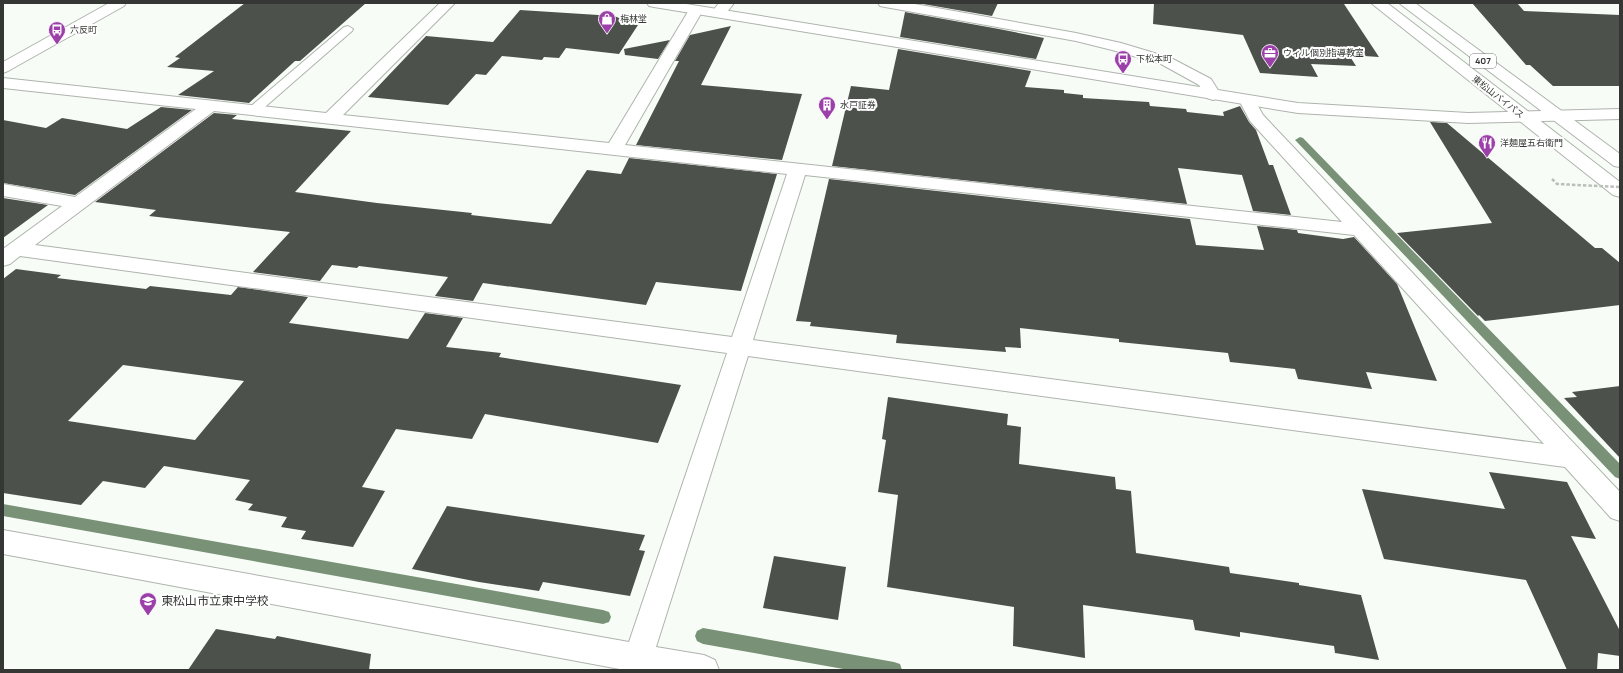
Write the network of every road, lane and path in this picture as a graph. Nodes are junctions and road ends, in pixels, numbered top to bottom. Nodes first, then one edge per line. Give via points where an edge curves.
1 (119, 3) edge
2 (448, 3) edge
3 (654, 3) edge
4 (884, 3) edge
5 (1378, 3) edge
6 (1406, 3) edge
7 (722, 8) edge
8 (696, 10) junction
9 (348, 29) dead end
10 (3, 68) edge
11 (3, 83) edge
12 (1213, 95) junction
13 (1247, 100) junction
14 (210, 106) junction
15 (254, 110) junction
16 (1620, 114) edge
17 (1559, 117) junction
18 (330, 118) junction
19 (1525, 118) junction
20 (614, 149) junction
21 (1620, 162) edge
22 (798, 169) junction
23 (1552, 179) dead end
24 (1620, 187) edge
25 (3, 190) edge
26 (1620, 191) edge
27 (78, 203) junction
28 (1361, 230) junction
29 (10, 254) edge
30 (740, 347) junction
31 (1572, 458) junction
32 (1620, 510) edge
33 (3, 542) edge
34 (638, 658) junction
35 (704, 670) edge

1 - 10 main road
2 - 18 main road
3 - 8 main road
4 - 12 main road via 1068,35 1116,46 1166,61 1205,82
5 - 19 main road, 東松山バイパス / 407
6 - 17 main road, 東松山バイパス / 407
7 - 8 main road
7 - 12 main road
8 - 20 main road
9 - 15 lane
11 - 14 main road
12 - 13 main road
13 - 19 main road via 1298,108 1456,118
13 - 28 main road via 1256,116
14 - 15 main road
14 - 27 main road
15 - 18 main road
16 - 17 main road
17 - 19 main road
17 - 21 main road, 東松山バイパス / 407
18 - 20 main road
19 - 26 main road, 東松山バイパス / 407
20 - 22 main road
22 - 28 main road
22 - 30 main road
23 - 24 path, bridge via 1557,184
25 - 27 main road
27 - 29 main road
28 - 31 main road
29 - 30 main road
30 - 31 main road
30 - 34 main road
31 - 32 main road
33 - 34 main road
34 - 35 main road

